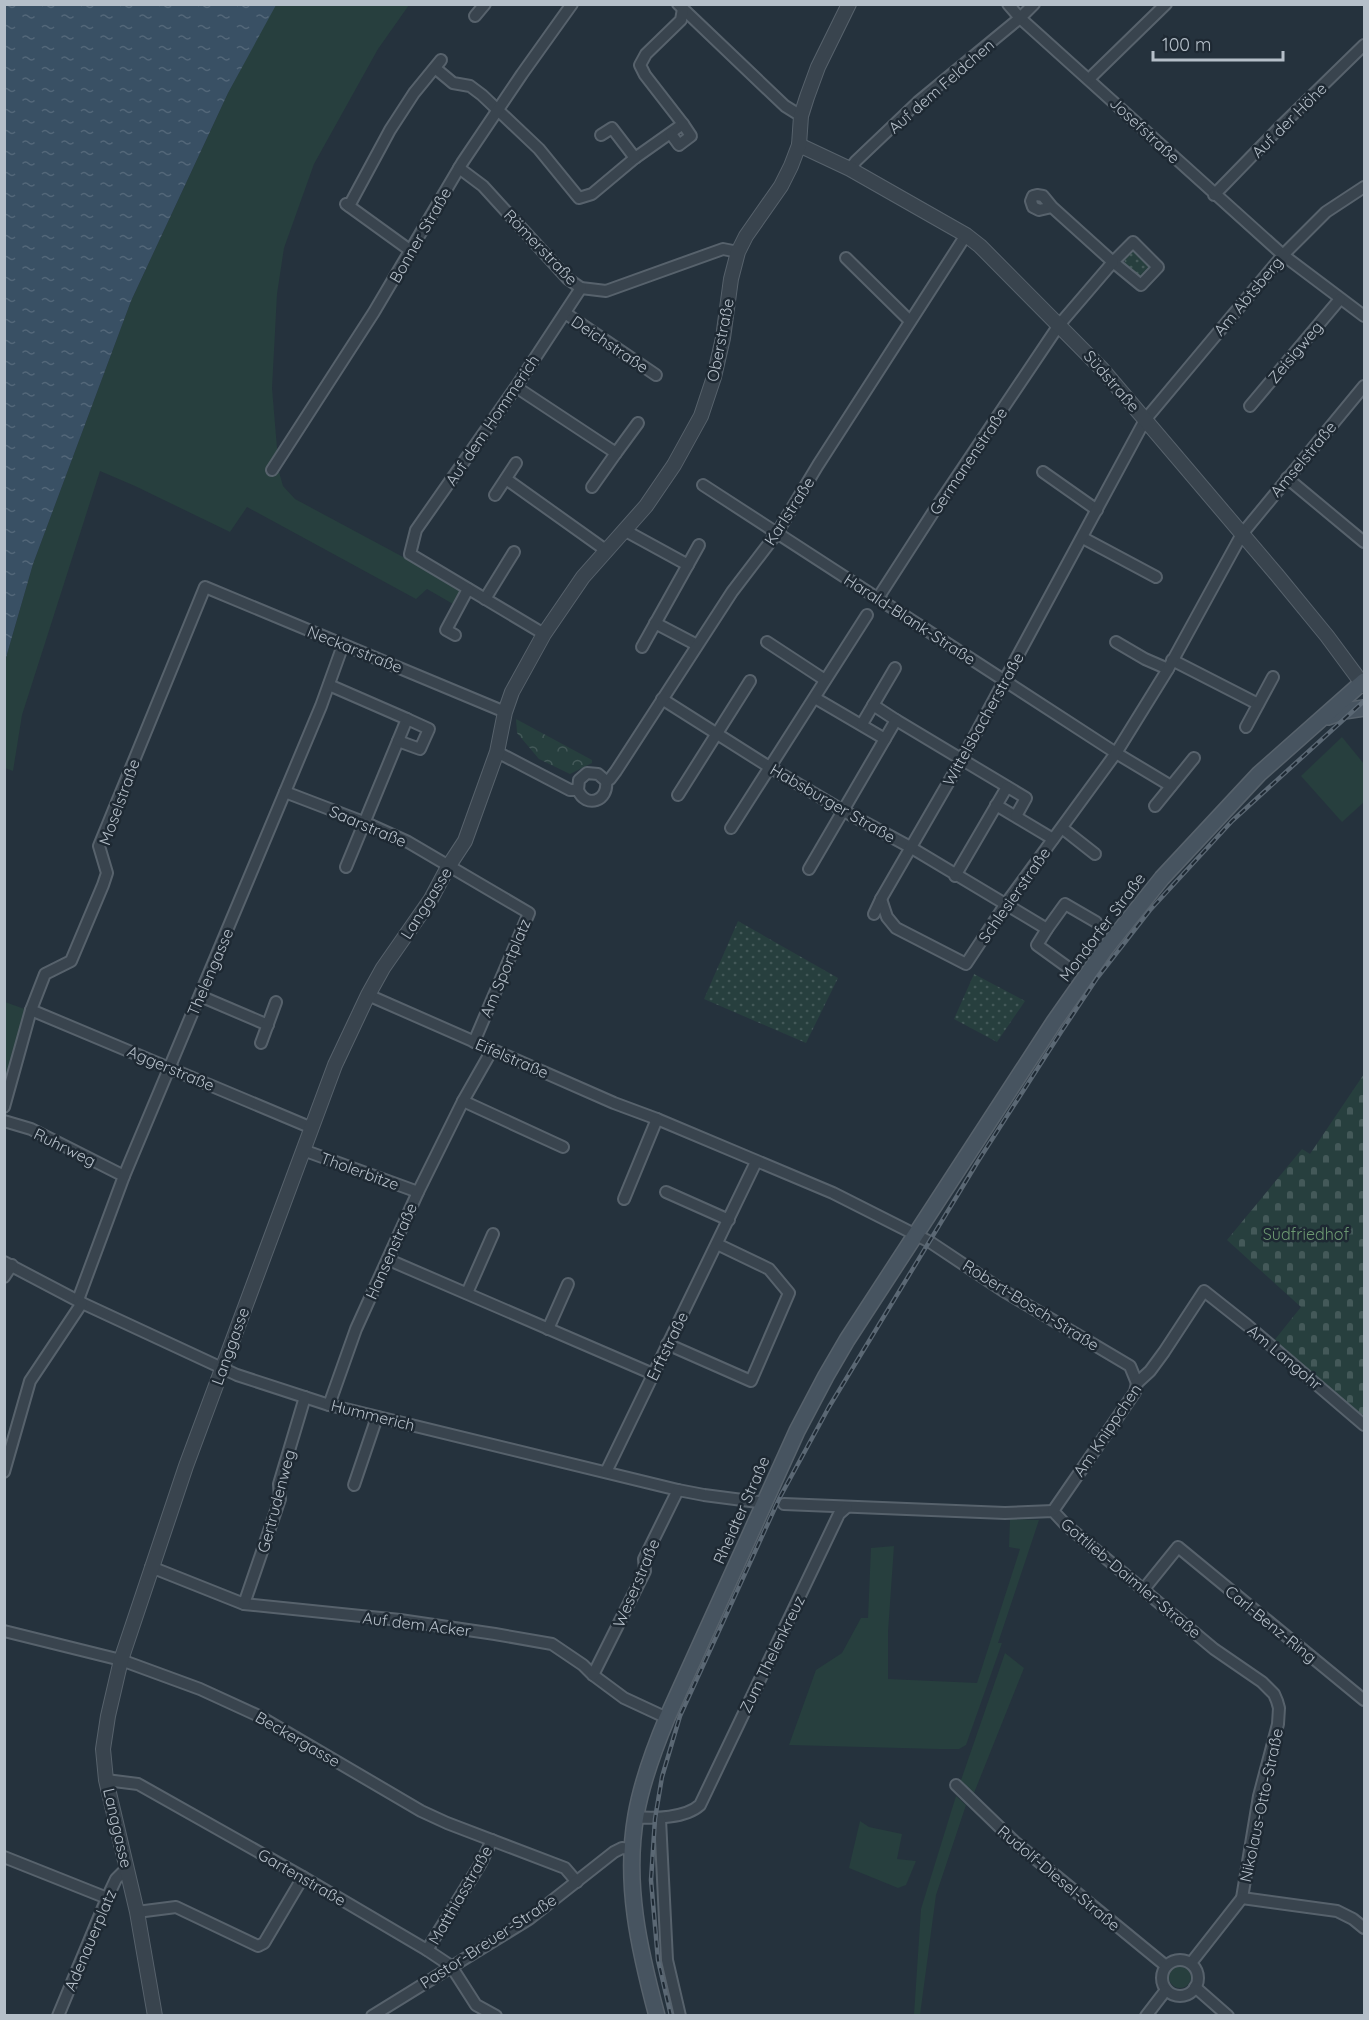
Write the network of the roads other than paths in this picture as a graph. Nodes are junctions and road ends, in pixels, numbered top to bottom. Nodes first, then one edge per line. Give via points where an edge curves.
1 (485, 4) edge
2 (849, 4) edge
3 (1008, 4) edge
4 (1034, 4) edge
5 (1166, 4) edge
6 (569, 6) edge
7 (681, 7) edge
8 (476, 16) dead end
9 (1020, 18) junction
10 (1365, 45) edge
11 (1089, 79) junction
12 (498, 110) junction
13 (801, 116) junction
14 (601, 135) dead end
15 (799, 145) junction
16 (635, 158) junction
17 (459, 168) junction
18 (850, 169) junction
19 (1365, 187) edge
20 (1214, 195) junction
21 (1052, 207) dead end
22 (966, 235) junction
23 (411, 251) junction
24 (738, 252) junction
25 (1283, 255) junction
26 (846, 258) dead end
27 (581, 288) junction
28 (1340, 299) junction
29 (565, 314) junction
30 (1365, 316) edge
31 (910, 321) junction
32 (1059, 325) junction
33 (656, 375) dead end
34 (1365, 386) edge
35 (516, 387) junction
36 (1250, 406) dead end
37 (1145, 420) junction
38 (638, 423) dead end
39 (616, 453) junction
40 (516, 463) dead end
41 (272, 470) dead end
42 (1043, 472) dead end
43 (1287, 478) junction
44 (506, 479) junction
45 (703, 485) dead end
46 (592, 487) dead end
47 (495, 495) dead end
48 (1097, 510) junction
49 (624, 530) junction
50 (777, 533) junction
51 (1242, 534) junction
52 (1083, 538) junction
53 (1365, 542) edge
54 (699, 545) dead end
55 (606, 551) junction
56 (514, 552) dead end
57 (688, 565) junction
58 (1156, 577) dead end
59 (205, 587) joint
60 (468, 589) junction
61 (878, 598) junction
62 (485, 599) junction
63 (867, 615) dead end
64 (655, 623) junction
65 (544, 634) junction
66 (455, 635) dead end
67 (767, 642) dead end
68 (1116, 642) dead end
69 (343, 645) junction
70 (697, 645) junction
71 (642, 647) dead end
72 (1170, 664) junction
73 (895, 668) dead end
74 (1273, 677) dead end
75 (825, 680) junction
76 (750, 681) dead end
77 (1005, 681) junction
78 (1364, 684) edge
79 (329, 685) junction
80 (815, 698) junction
81 (662, 699) junction
82 (1258, 704) junction
83 (873, 705) junction
84 (1365, 708) edge
85 (505, 712) junction
86 (407, 720) junction
87 (896, 720) junction
88 (1320, 721) junction
89 (862, 724) junction
90 (1245, 727) dead end
91 (717, 735) junction
92 (885, 739) junction
93 (398, 741) junction
94 (497, 752) junction
95 (1116, 753) junction
96 (1194, 758) dead end
97 (962, 759) junction
98 (771, 768) junction
99 (606, 781) junction
100 (1172, 786) junction
101 (1007, 787) junction
102 (578, 790) junction
103 (285, 792) junction
104 (678, 795) dead end
105 (996, 805) junction
106 (1155, 806) dead end
107 (842, 810) junction
108 (1016, 816) junction
109 (366, 823) junction
110 (731, 828) dead end
111 (1062, 828) junction
112 (1053, 839) junction
113 (910, 848) junction
114 (1095, 854) dead end
115 (346, 867) dead end
116 (448, 867) junction
117 (809, 869) dead end
118 (955, 876) junction
119 (881, 899) junction
120 (1005, 905) junction
121 (874, 914) dead end
122 (1096, 922) dead end
123 (1047, 929) junction
124 (1066, 966) dead end
125 (368, 995) junction
126 (200, 996) junction
127 (276, 1002) dead end
128 (31, 1010) junction
129 (268, 1025) junction
130 (474, 1042) junction
131 (261, 1043) dead end
132 (492, 1050) junction
133 (170, 1067) junction
134 (463, 1101) junction
135 (4, 1107) edge
136 (657, 1119) junction
137 (4, 1121) edge
138 (312, 1128) junction
139 (563, 1147) dead end
140 (303, 1150) junction
141 (756, 1162) junction
142 (124, 1176) junction
143 (418, 1192) junction
144 (666, 1192) dead end
145 (624, 1199) dead end
146 (729, 1220) junction
147 (493, 1234) dead end
148 (916, 1235) junction
149 (717, 1244) junction
150 (389, 1260) junction
151 (8, 1264) edge
152 (4, 1277) edge
153 (568, 1284) dead end
154 (1204, 1291) joint
155 (467, 1293) junction
156 (80, 1301) junction
157 (548, 1329) junction
158 (667, 1344) junction
159 (222, 1367) junction
160 (653, 1374) junction
161 (1137, 1383) junction
162 (305, 1397) junction
163 (329, 1405) junction
164 (377, 1417) junction
165 (1365, 1425) edge
166 (4, 1472) edge
167 (606, 1472) junction
168 (354, 1485) dead end
169 (678, 1490) junction
170 (763, 1504) junction
171 (784, 1504) dead end
172 (847, 1507) junction
173 (1053, 1511) junction
174 (151, 1567) junction
175 (1144, 1589) junction
176 (244, 1604) junction
177 (4, 1631) edge
178 (121, 1660) junction
179 (593, 1676) junction
180 (1365, 1700) edge
181 (1277, 1701) joint
182 (667, 1718) junction
183 (106, 1780) junction
184 (956, 1785) dead end
185 (635, 1817) junction
186 (660, 1818) junction
187 (492, 1840) junction
188 (632, 1849) junction
189 (4, 1857) edge
190 (127, 1868) junction
191 (303, 1877) junction
192 (577, 1882) junction
193 (107, 1898) junction
194 (1242, 1898) junction
195 (137, 1912) junction
196 (1365, 1928) edge
197 (427, 1950) junction
198 (1191, 1963) junction
199 (451, 1966) junction
200 (1166, 1966) junction
201 (1195, 1988) junction
202 (1166, 1990) junction
203 (476, 2005) junction
204 (58, 2016) edge
205 (156, 2016) edge
206 (372, 2016) edge
207 (471, 2016) edge
208 (496, 2016) edge
209 (657, 2016) edge
210 (680, 2016) edge
211 (1146, 2016) edge
212 (1228, 2016) edge

1 - 8 street
2 - 13 street, Oberstraße
3 - 9 street, Josefstraße
4 - 9 street, Auf dem Feldchen
5 - 11 street
6 - 12 street, Bonner Straße
7 - 13 street via 785,106
7 - 16 street via 681,20 640,65 683,124
9 - 11 street, Josefstraße
9 - 18 street, Auf dem Feldchen via 918,102
10 - 20 street, Auf der Höhe
11 - 20 street, Josefstraße
12 - 16 street via 538,149 579,198 592,194
12 - 17 street, Bonner Straße
12 - 23 street via 470,86 453,83 438,64 390,130 348,205
13 - 15 street, Oberstraße
14 - 16 street via 612,128
15 - 18 street, Südstraße
15 - 24 street, Oberstraße via 781,186
17 - 23 street, Bonner Straße
17 - 27 street, Römerstraße via 483,186 567,279
18 - 22 street, Südstraße
19 - 25 street, Am Abtsberg via 1326,212
20 - 25 street, Josefstraße
21 - 32 street, Germanenstraße via 1113,262
22 - 31 street, Karlstraße
22 - 32 street, Südstraße
23 - 41 street, Bonner Straße
24 - 27 street, Römerstraße via 723,249 606,291
24 - 49 street, Oberstraße via 723,338 701,416 674,465
25 - 28 street, Josefstraße
25 - 37 street, Am Abtsberg
26 - 31 street
27 - 29 street, Auf dem Hommerich
28 - 30 street, Josefstraße
28 - 36 street, Zeisigweg
29 - 33 street, Deichstraße
29 - 35 street, Auf dem Hommerich
31 - 50 street, Karlstraße
32 - 37 street, Südstraße
32 - 61 street, Germanenstraße
34 - 43 street, Amselstraße
35 - 39 street
35 - 60 street, Auf dem Hommerich via 416,530 410,554
37 - 48 street, Wittelsbacherstraße
37 - 51 street, Südstraße
38 - 39 street
39 - 46 street
40 - 44 street
42 - 48 street
43 - 51 street, Amselstraße
43 - 53 street
44 - 47 street
44 - 55 street
45 - 50 street, Harald-Blank-Straße
48 - 52 street, Wittelsbacherstraße
49 - 55 street, Oberstraße
49 - 57 street
50 - 61 street, Harald-Blank-Straße
50 - 70 street, Karlstraße
51 - 72 street, Schlesierstraße
51 - 78 street, Südstraße
52 - 58 street
52 - 77 street, Wittelsbacherstraße
54 - 57 street
55 - 65 street, Oberstraße
56 - 62 street
57 - 64 street
59 - 69 street, Neckarstraße
59 - 128 street, Moselstraße via 99,846 107,873 103,885 71,961 45,974
60 - 62 street
60 - 66 street via 446,630
61 - 77 street, Harald-Blank-Straße
62 - 65 street
63 - 75 street
64 - 70 street
64 - 71 street
65 - 85 street, Oberstraße
67 - 75 street
68 - 72 street via 1145,659
69 - 79 street, Thelengasse
69 - 85 street, Neckarstraße
70 - 81 street, Karlstraße
72 - 82 street
72 - 95 street, Schlesierstraße
73 - 83 street
74 - 82 street
75 - 80 street
76 - 91 street
77 - 95 street, Harald-Blank-Straße
77 - 97 street, Wittelsbacherstraße
78 - 88 main road, Mondorfer Straße
79 - 86 street
79 - 103 street, Thelengasse
80 - 89 street
80 - 98 street
81 - 91 street, Habsburger Straße
81 - 99 street, Karlstraße
82 - 90 street
83 - 87 street
83 - 89 street
84 - 88 main road
85 - 94 street, Langgasse
86 - 93 street
86 - 93 street via 429,729 420,749
87 - 92 street
87 - 97 street
88 - 148 main road, Mondorfer Straße via 1259,774 1162,878 1106,948
89 - 92 street
91 - 98 street, Habsburger Straße
91 - 104 street
92 - 107 street
93 - 109 street
94 - 102 street, Karlstraße via 570,790
94 - 116 street, Langgasse via 465,841
95 - 100 street
95 - 111 street, Schlesierstraße
96 - 100 street
97 - 101 street
97 - 113 street, Wittelsbacherstraße
98 - 107 street, Habsburger Straße
98 - 110 street
99 - 102 street via 598,774 587,773 579,780
99 - 102 street, Karlstraße via 605,793 596,801 584,799
100 - 106 street
101 - 105 street
101 - 108 street via 1026,798
103 - 109 street, Saarstraße
103 - 126 street, Thelengasse
105 - 108 street
105 - 118 street
107 - 113 street, Habsburger Straße
107 - 117 street
108 - 112 street
109 - 115 street
109 - 116 street, Saarstraße via 408,842
111 - 112 street, Schlesierstraße
111 - 114 street
112 - 120 street, Schlesierstraße
113 - 118 street, Habsburger Straße
113 - 119 street, Wittelsbacherstraße
116 - 125 street, Langgasse
116 - 130 street, Am Sportplatz via 529,913
118 - 120 street, Habsburger Straße
119 - 120 street, Schlesierstraße via 896,928 966,964
119 - 121 street, Wittelsbacherstraße
120 - 123 street, Habsburger Straße
122 - 123 street via 1065,904
123 - 124 street via 1037,945
125 - 130 street, Eifelstraße
125 - 138 street, Langgasse via 335,1065
126 - 129 street
126 - 133 street, Thelengasse
127 - 129 street
128 - 133 street, Aggerstraße
128 - 135 street, Moselstraße
129 - 131 street
130 - 132 street, Eifelstraße
132 - 134 street, Hansenstraße
132 - 136 street, Eifelstraße
133 - 138 street, Aggerstraße
133 - 142 street, Thelengasse
134 - 139 street
134 - 143 street, Hansenstraße
136 - 141 street, Eifelstraße
136 - 145 street
137 - 142 street, Ruhrweg via 31,1129
138 - 140 street, Langgasse
140 - 143 street, Tholerbitze
140 - 159 street, Langgasse
141 - 146 street, Erftstraße
141 - 148 street, Eifelstraße via 833,1193
142 - 156 street, Thelengasse
143 - 150 street, Hansenstraße
144 - 146 street
146 - 149 street, Erftstraße
147 - 155 street
148 - 161 street, Robert-Bosch-Straße via 1130,1366
148 - 170 main road, Rheidter Straße via 826,1376
149 - 158 street, Erftstraße
149 - 158 street via 769,1269 789,1293 752,1381
150 - 155 street
150 - 163 street, Hansenstraße via 356,1329
151 - 152 street
151 - 156 street, Hummerich
153 - 157 street
154 - 161 street, Am Knippchen via 1164,1352
154 - 165 street, Am Langohr
155 - 157 street
156 - 159 street, Hummerich
156 - 166 street, Thelengasse via 30,1381
157 - 160 street
158 - 160 street, Erftstraße
159 - 162 street, Hummerich
159 - 174 street, Langgasse
160 - 167 street, Erftstraße
161 - 173 street, Am Knippchen via 1135,1392
162 - 163 street, Hummerich
162 - 176 street, Gertrudenweg via 279,1484 280,1499
163 - 164 street, Hummerich
164 - 167 street, Hummerich
164 - 168 street
167 - 169 street, Hummerich
169 - 170 street, Hummerich
169 - 179 street, Weserstraße via 644,1559 645,1571
170 - 182 main road, Rheidter Straße
171 - 172 street, Gottlieb-Daimler-Straße
172 - 173 street, Gottlieb-Daimler-Straße
172 - 186 street, Zum Thelenkreuz via 839,1514 700,1804 692,1810
173 - 175 street, Gottlieb-Daimler-Straße
174 - 176 street, Auf dem Acker
174 - 178 street, Langgasse
175 - 180 street, Carl-Benz-Ring via 1178,1547
175 - 181 street, Gottlieb-Daimler-Straße via 1214,1649 1263,1682
176 - 179 street, Auf dem Acker via 400,1620 552,1644
177 - 178 street, Beckergasse
178 - 183 street, Langgasse via 103,1749
178 - 187 street, Beckergasse via 259,1716 421,1810
179 - 182 street, Auf dem Acker via 624,1698
181 - 194 street, Nikolaus-Otto-Straße via 1278,1724 1259,1796
182 - 185 main road, Rheidter Straße
183 - 190 street, Langgasse
183 - 191 street, Gartenstraße via 138,1784
184 - 200 street, Rudolf-Diesel-Straße via 1016,1843
185 - 186 street
185 - 188 main road, Rheidter Straße
186 - 210 street via 667,1960
187 - 192 street, Beckergasse via 564,1868
187 - 197 street, Matthiasstraße
188 - 192 street, Pastor-Breuer-Straße via 614,1852
188 - 209 main road, Rheidter Straße via 635,1924
189 - 193 street
190 - 193 street, Adenauerplatz via 116,1879
190 - 195 street, Langgasse
191 - 195 street via 264,1943 258,1946 176,1907
191 - 197 street, Gartenstraße
192 - 199 street, Pastor-Breuer-Straße via 529,1919
193 - 204 street, Adenauerplatz
194 - 196 street via 1337,1911
194 - 198 street, Nikolaus-Otto-Straße
195 - 205 street, Langgasse
197 - 199 street, Gartenstraße
198 - 200 street via 1175,1960
198 - 201 street via 1198,1977
199 - 203 street, Gartenstraße
199 - 206 street, Pastor-Breuer-Straße
200 - 202 street via 1162,1976
201 - 202 street via 1181,1996
201 - 212 street
202 - 211 street
203 - 207 street
203 - 208 street, Gartenstraße

